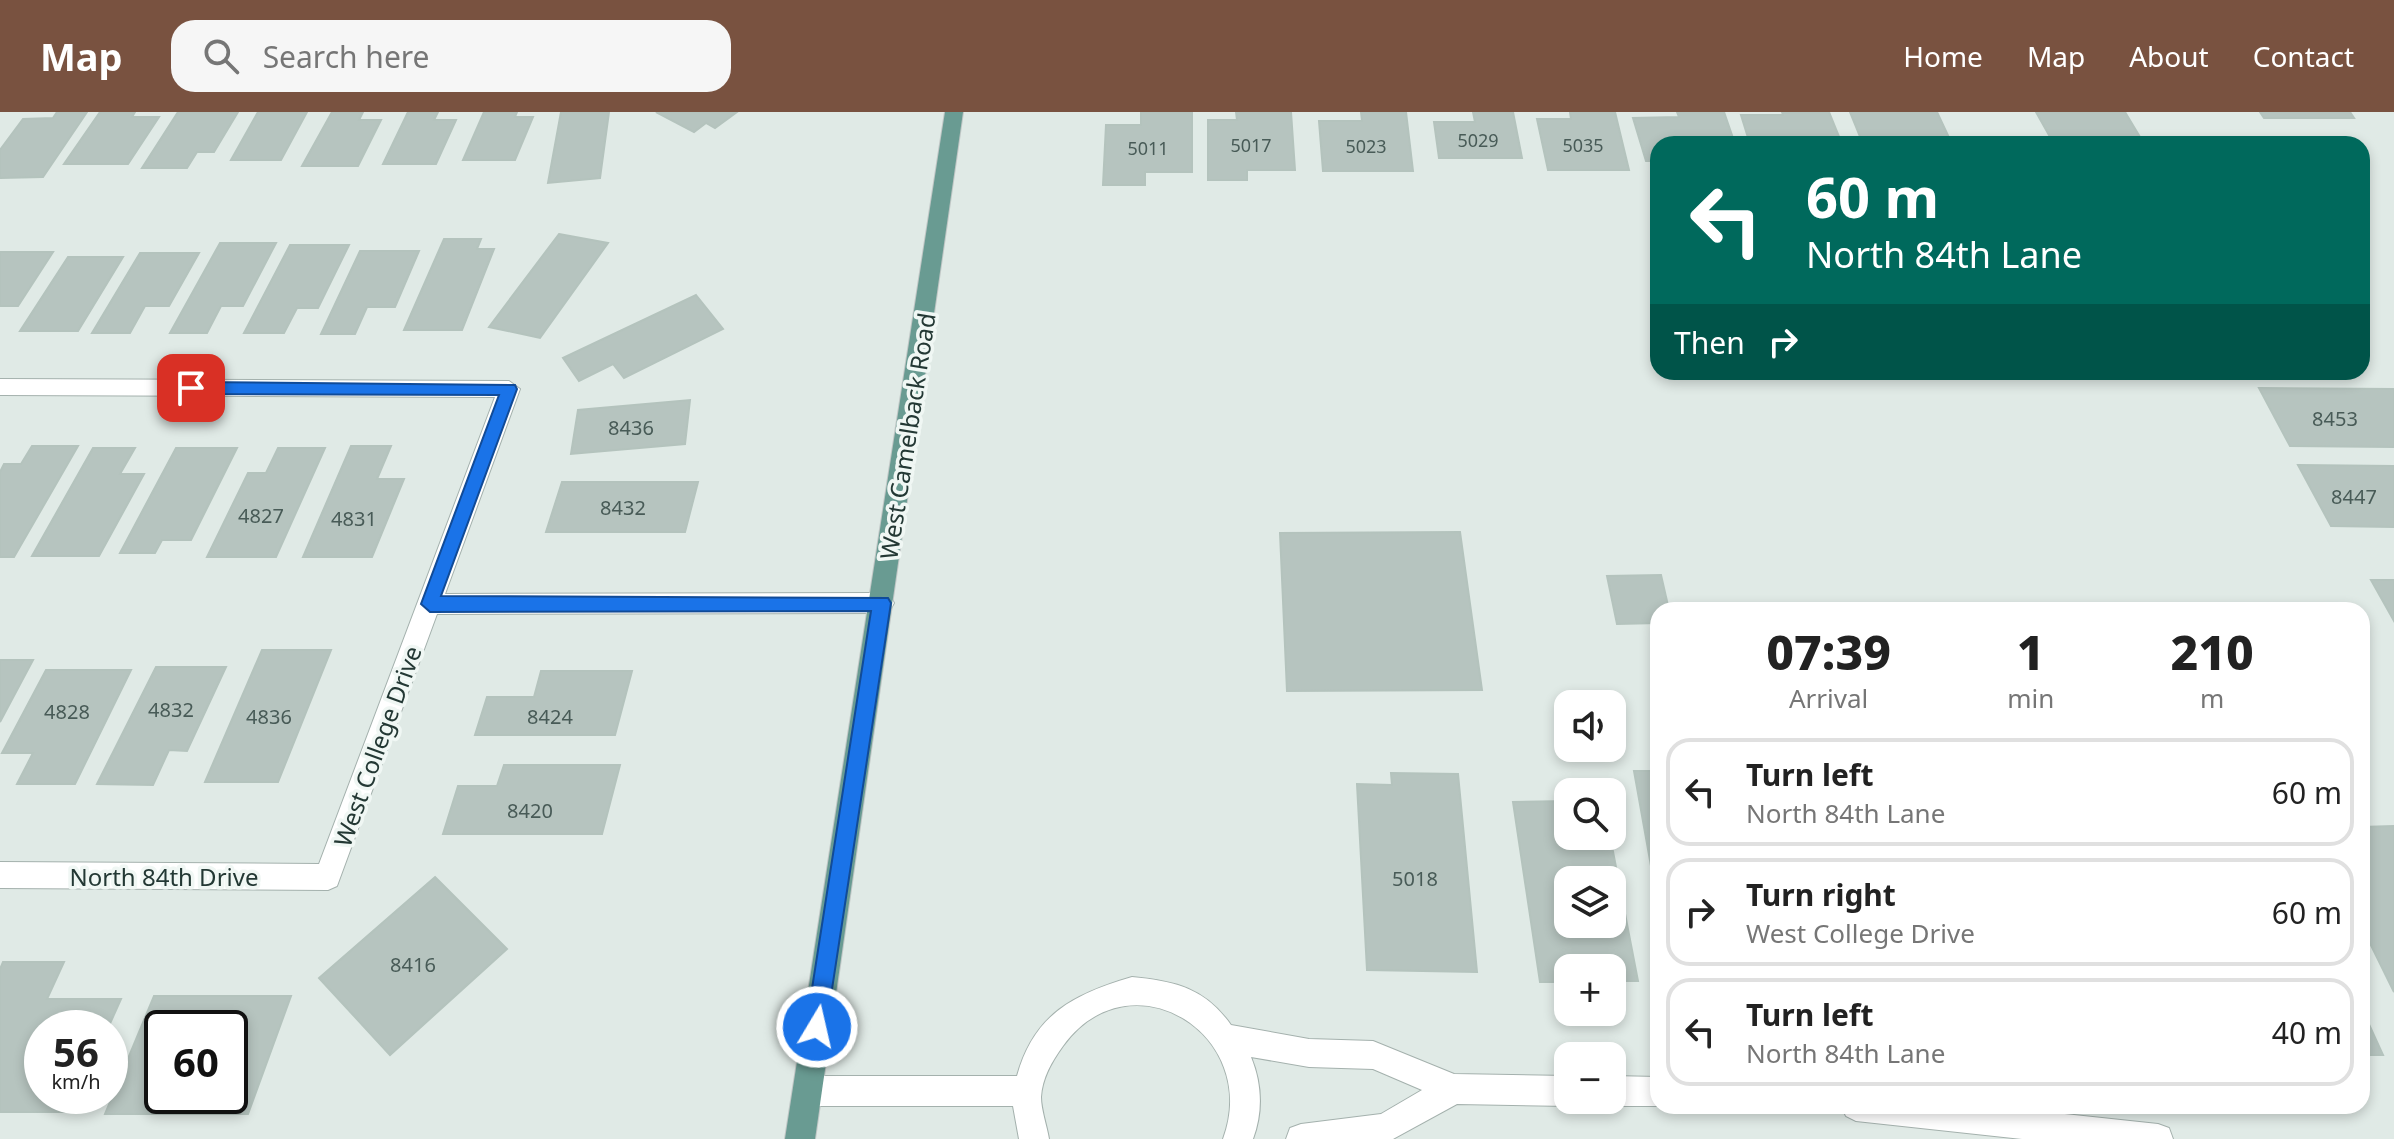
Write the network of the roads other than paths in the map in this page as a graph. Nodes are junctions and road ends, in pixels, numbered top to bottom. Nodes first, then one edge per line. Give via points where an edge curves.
1 (954, 112) edge
2 (0, 387) edge
3 (882, 603) junction
4 (430, 604) junction
5 (0, 875) edge
6 (328, 877) joint
7 (1228, 1039) junction
8 (1454, 1089) junction
9 (808, 1091) junction
10 (1028, 1091) junction
11 (1554, 1091) edge
12 (1626, 1091) edge
13 (1650, 1092) edge
14 (1929, 1114) edge
15 (800, 1139) edge
16 (1034, 1139) edge
17 (1238, 1139) edge
18 (1301, 1139) edge
19 (2158, 1139) edge

1 - 3 main road, West Camelback Road
2 - 4 street, West College Drive via 509,389
3 - 4 street
3 - 9 main road, West Camelback Road
4 - 6 street, West College Drive
5 - 6 street, North 84th Drive
7 - 8 street via 1309,1053 1373,1055
7 - 10 street via 1206,1013 1178,996 1146,989 1114,993 1083,1005 1057,1028 1038,1057
7 - 17 street via 1241,1067 1246,1099
8 - 11 street
8 - 18 street via 1384,1128
9 - 10 street
9 - 15 main road, West Camelback Road
10 - 16 street
12 - 13 street
14 - 19 street

